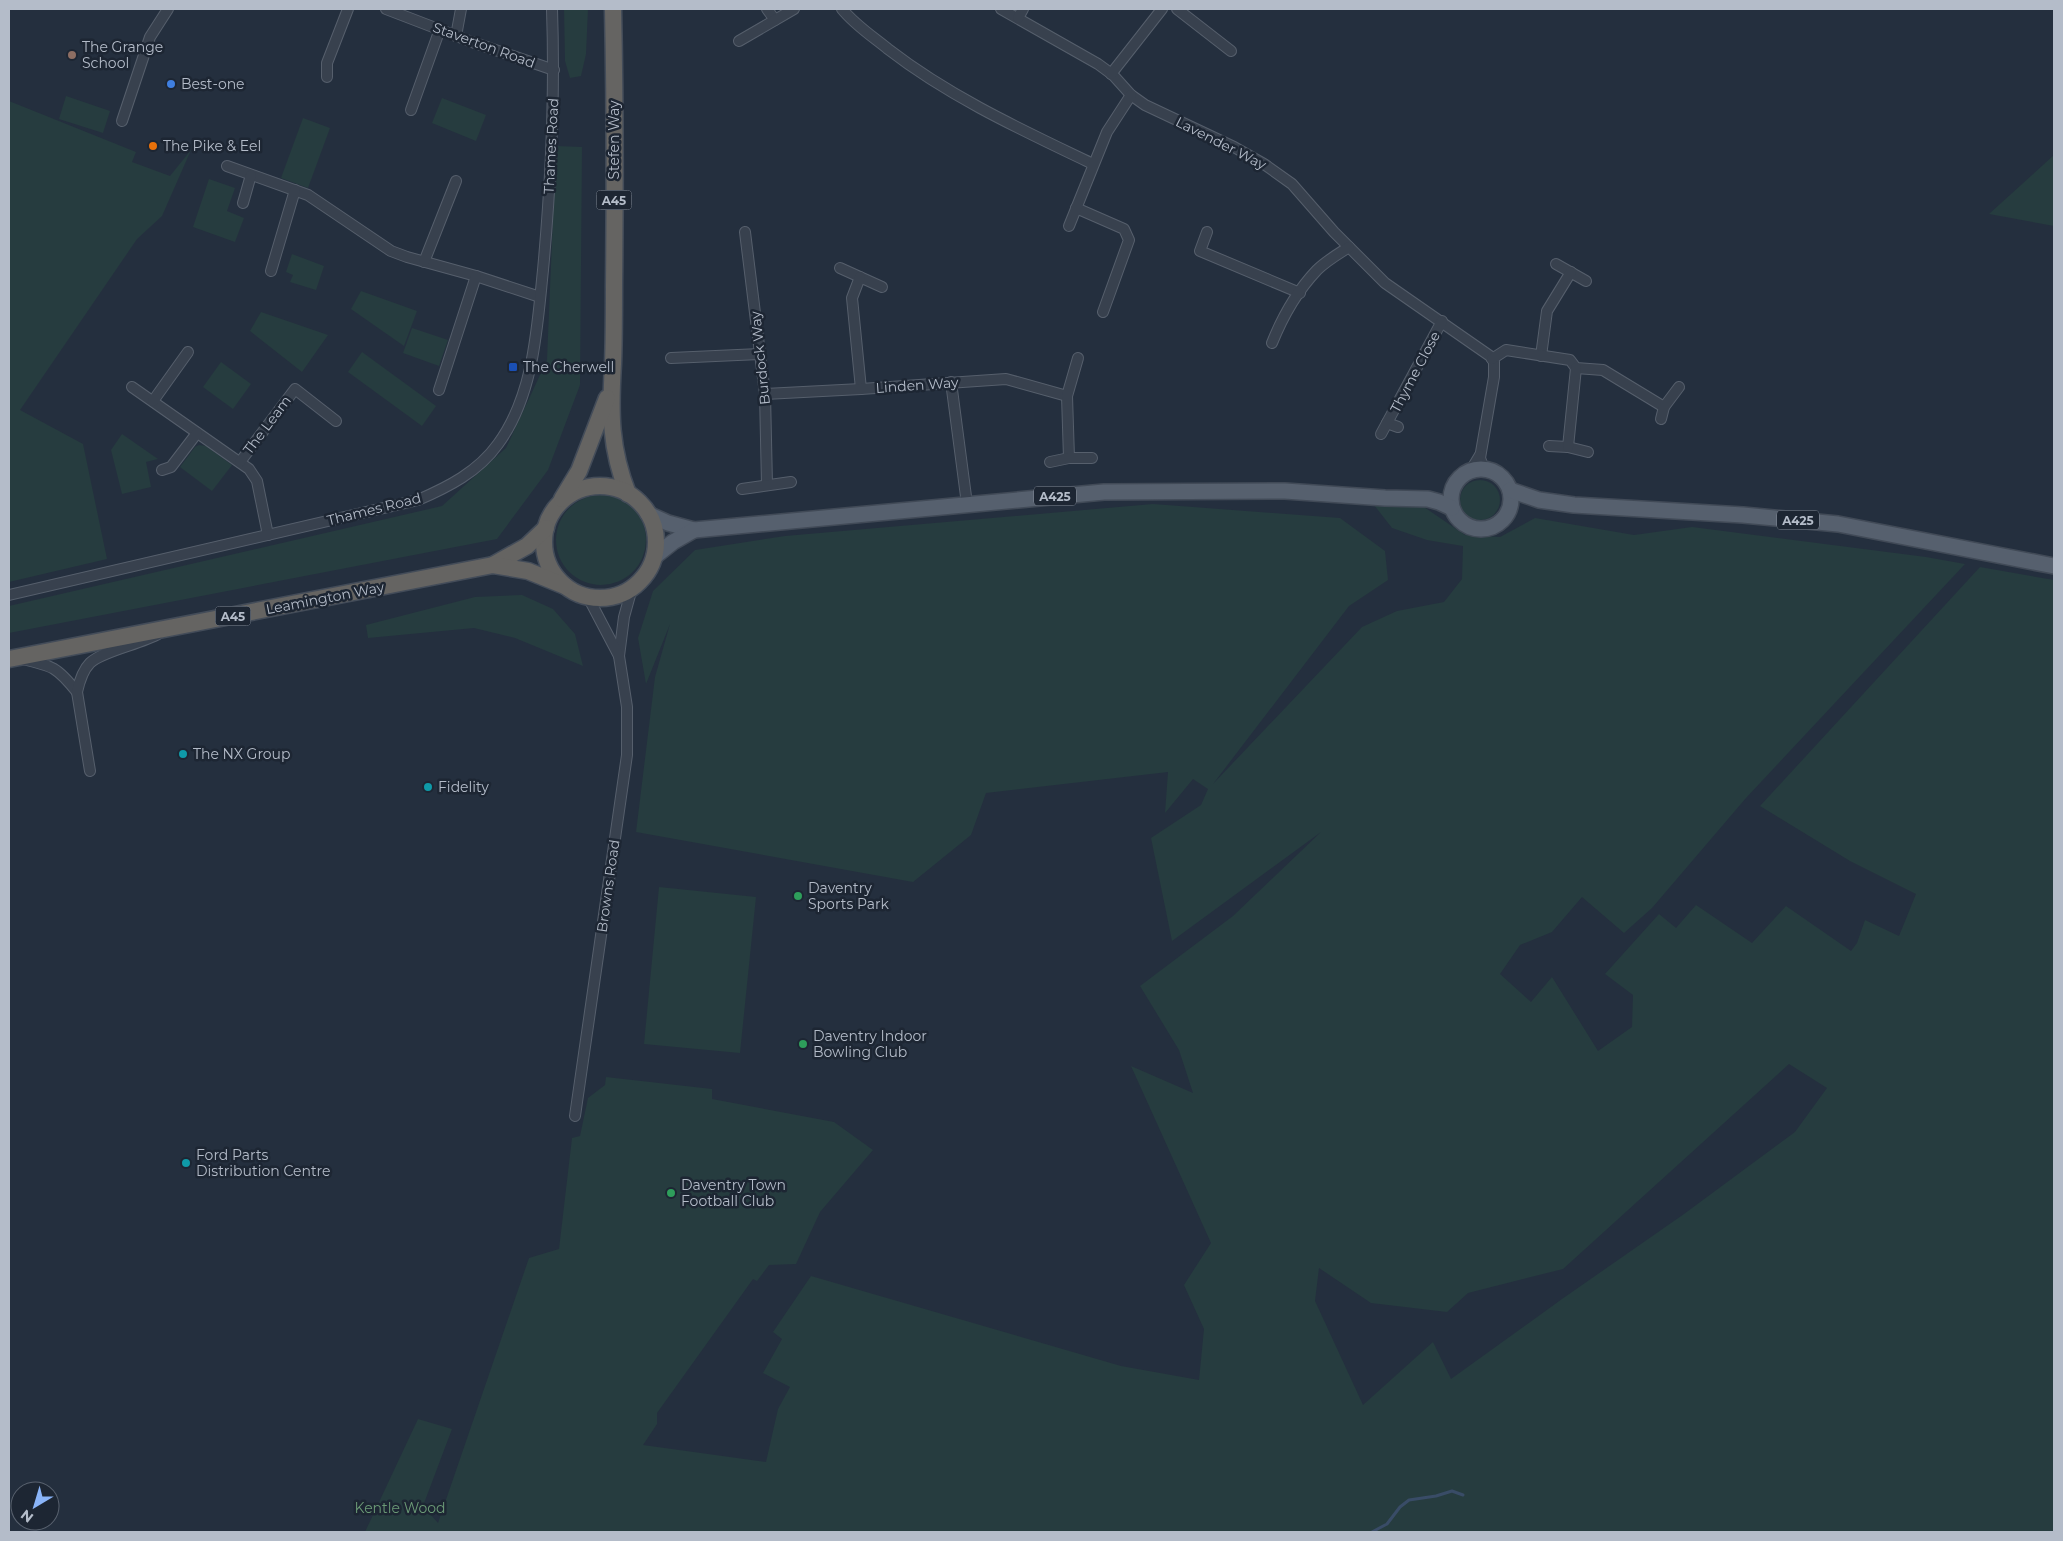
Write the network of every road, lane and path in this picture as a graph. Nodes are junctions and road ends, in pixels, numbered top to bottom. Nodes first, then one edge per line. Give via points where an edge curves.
1 (168, 9) edge
2 (348, 9) edge
3 (386, 9) edge
4 (462, 9) edge
5 (552, 9) edge
6 (613, 9) edge
7 (768, 9) edge
8 (794, 9) edge
9 (842, 9) edge
10 (1001, 9) edge
11 (1023, 9) edge
12 (1162, 9) edge
13 (1177, 9) edge
14 (1018, 18) junction
15 (776, 20) junction
16 (440, 29) junction
17 (456, 36) junction
18 (738, 41) dead end
19 (1231, 51) dead end
20 (554, 70) junction
21 (1111, 74) junction
22 (327, 78) dead end
23 (1132, 95) junction
24 (411, 110) dead end
25 (122, 121) dead end
26 (1093, 164) junction
27 (227, 166) dead end
28 (252, 175) junction
29 (456, 182) dead end
30 (295, 190) junction
31 (243, 203) dead end
32 (1076, 208) junction
33 (1069, 226) dead end
34 (746, 232) dead end
35 (1207, 232) dead end
36 (1348, 247) junction
37 (424, 262) junction
38 (1556, 264) dead end
39 (840, 268) dead end
40 (271, 271) dead end
41 (1571, 272) junction
42 (476, 276) junction
43 (860, 277) junction
44 (1586, 281) dead end
45 (882, 287) dead end
46 (1300, 293) junction
47 (540, 297) junction
48 (1103, 312) dead end
49 (1442, 322) junction
50 (1272, 344) dead end
51 (188, 352) dead end
52 (760, 354) junction
53 (1541, 356) junction
54 (671, 358) dead end
55 (1078, 358) dead end
56 (1492, 359) junction
57 (1576, 368) junction
58 (951, 382) junction
59 (132, 387) dead end
60 (1679, 388) dead end
61 (861, 389) junction
62 (439, 390) dead end
63 (610, 391) junction
64 (765, 394) junction
65 (1067, 396) junction
66 (153, 401) junction
67 (1664, 407) junction
68 (1661, 419) dead end
69 (336, 421) dead end
70 (1387, 424) junction
71 (1398, 427) dead end
72 (197, 432) junction
73 (1381, 434) dead end
74 (1550, 446) dead end
75 (1568, 448) junction
76 (1588, 452) dead end
77 (1069, 458) junction
78 (1092, 458) dead end
79 (240, 462) junction
80 (1050, 462) dead end
81 (162, 470) dead end
82 (1478, 470) junction
83 (791, 482) dead end
84 (767, 485) junction
85 (742, 489) dead end
86 (1452, 489) junction
87 (1510, 490) junction
88 (628, 494) junction
89 (1428, 499) junction
90 (1538, 500) junction
91 (967, 504) junction
92 (559, 505) junction
93 (1452, 508) junction
94 (1509, 510) junction
95 (648, 514) junction
96 (546, 528) junction
97 (694, 530) junction
98 (268, 535) junction
99 (654, 557) junction
100 (494, 566) junction
101 (2054, 566) edge
102 (565, 586) junction
103 (632, 588) junction
104 (9, 595) edge
105 (588, 597) junction
106 (170, 628) junction
107 (618, 656) junction
108 (12, 659) edge
109 (77, 692) junction
110 (90, 771) dead end
111 (575, 1116) dead end

1 - 25 street via 150,37
2 - 22 street via 326,64
3 - 16 street, Staverton Road
4 - 17 street
5 - 20 street, Thames Road
6 - 63 highway, Stefen Way / A45 via 614,284
7 - 15 street
8 - 15 street
9 - 26 street via 852,21 909,65 983,110
10 - 14 street, Lavender Way
11 - 14 street
12 - 21 street
13 - 19 street
14 - 21 street, Lavender Way
15 - 18 street
16 - 17 street, Staverton Road
16 - 24 street
17 - 20 street, Staverton Road
20 - 47 street, Thames Road
21 - 23 street, Lavender Way
23 - 26 street via 1107,132
23 - 36 street, Lavender Way via 1145,105 1234,146 1264,164 1292,184
26 - 32 street
27 - 28 street
28 - 30 street
28 - 31 street
29 - 37 street
30 - 37 street via 308,195 391,251
30 - 40 street
32 - 33 street
32 - 48 street via 1124,229 1130,240
34 - 52 street, Burdock Way
35 - 46 street via 1200,251
36 - 46 street via 1318,269
36 - 49 street, Lavender Way via 1385,283
37 - 42 street
38 - 41 street
39 - 43 street
41 - 44 street
41 - 53 street via 1547,311
42 - 47 street
42 - 62 street
43 - 45 street
43 - 61 street via 852,298
46 - 50 street
47 - 98 street, Thames Road via 531,368 520,403 498,445 470,472 418,500
49 - 56 street, Lavender Way
49 - 70 street, Thyme Close
51 - 66 street
52 - 54 street
52 - 64 street, Burdock Way
53 - 56 street via 1506,350
53 - 57 street via 1570,360
55 - 65 street
56 - 82 street via 1494,377
57 - 67 street via 1602,370
57 - 75 street
58 - 61 street, Linden Way
58 - 65 street, Linden Way via 1006,378
58 - 91 street
59 - 66 street
60 - 67 street
61 - 64 street, Linden Way
63 - 88 highway, A45 via 614,449
63 - 92 highway, A45 via 579,471
64 - 84 street, Burdock Way
65 - 77 street
66 - 72 street
67 - 68 street
69 - 79 street, The Leam via 295,389
70 - 71 street, Thyme Close
70 - 73 street, Thyme Close
72 - 79 street
72 - 81 street via 171,467
74 - 75 street
75 - 76 street
77 - 78 street
77 - 80 street
79 - 98 street via 257,481
82 - 86 main road via 1460,478
82 - 87 main road via 1491,470 1503,478
83 - 84 street
84 - 85 street
86 - 89 main road, A425
86 - 93 main road
87 - 90 main road, A425
87 - 94 main road
88 - 92 highway via 612,488 588,488
88 - 95 highway
89 - 91 main road, A425 via 1285,491 1113,492
89 - 93 main road, A425
90 - 94 main road, A425 via 1524,502
90 - 101 main road, A425 via 1838,524
91 - 97 main road, A425
92 - 96 highway
93 - 94 main road via 1464,524 1482,530 1496,526
95 - 97 main road
95 - 99 highway via 656,533
96 - 100 highway, Leamington Way / A45 via 527,546
96 - 102 highway via 546,558
97 - 99 main road
98 - 104 street, Thames Road
99 - 103 highway via 649,571
100 - 102 highway, Leamington Way / A45 via 528,570
100 - 106 highway, Leamington Way / A45
102 - 105 highway
103 - 105 highway via 608,598
103 - 107 street, Browns Road
105 - 107 street, Browns Road
106 - 108 highway, Leamington Way / A45
106 - 109 street via 145,642 101,656 90,663
107 - 111 street, Browns Road via 627,707 627,755
108 - 109 street via 51,666
109 - 110 street

